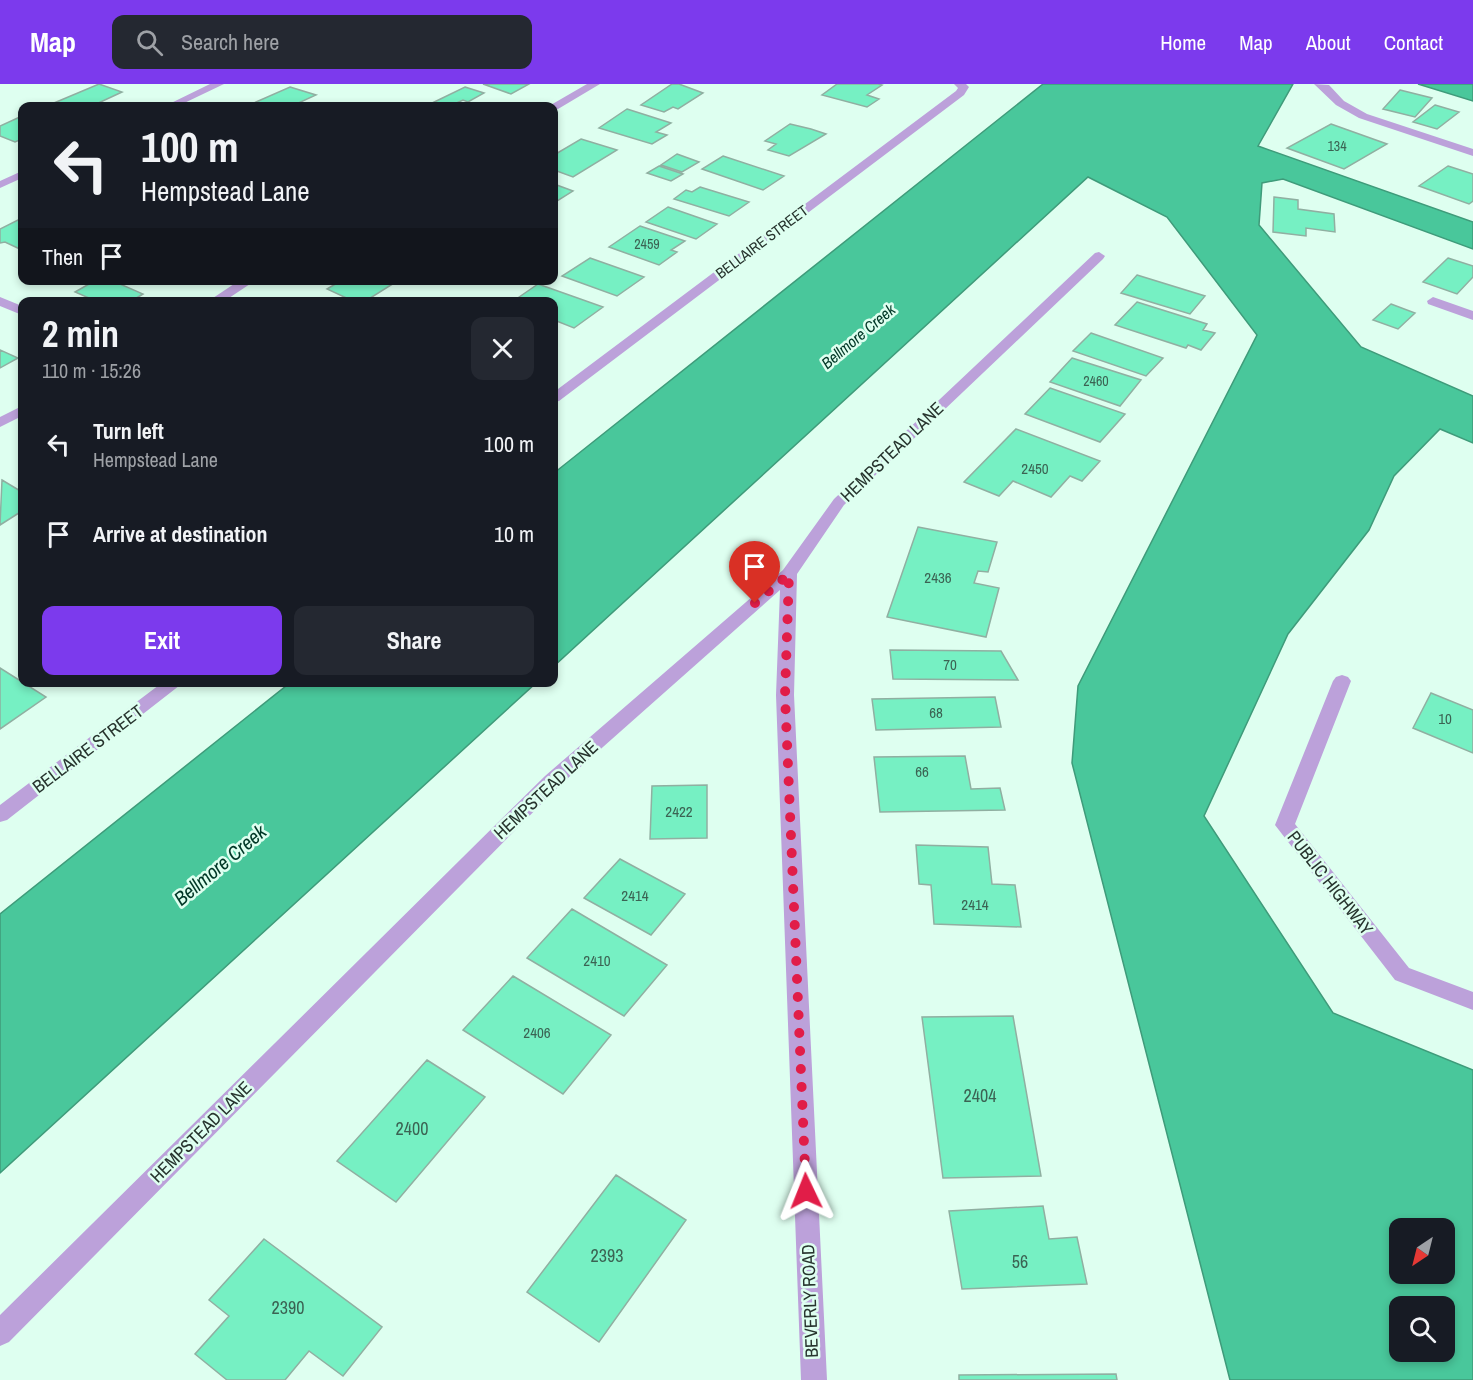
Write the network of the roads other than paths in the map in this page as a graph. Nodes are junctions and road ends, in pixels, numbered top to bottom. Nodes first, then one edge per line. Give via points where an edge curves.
1 (219, 84) edge
2 (595, 84) edge
3 (959, 84) edge
4 (1319, 84) edge
5 (179, 102) edge
6 (558, 105) edge
7 (1473, 153) edge
8 (18, 176) edge
9 (0, 185) edge
10 (1099, 256) dead end
11 (242, 285) edge
12 (221, 297) edge
13 (0, 301) edge
14 (1432, 301) dead end
15 (18, 309) edge
16 (1473, 316) edge
17 (558, 395) edge
18 (18, 412) edge
19 (0, 423) edge
20 (789, 574) junction
21 (1342, 681) dead end
22 (169, 687) edge
23 (0, 815) edge
24 (1473, 1001) edge
25 (0, 1333) edge
26 (814, 1380) edge

1 - 5 street
2 - 6 street
3 - 17 street, BELLAIRE STREET via 964,87 960,93
4 - 7 street via 1340,103 1370,119
8 - 9 street
10 - 20 street, HEMPSTEAD LANE via 839,502
11 - 12 street
13 - 15 street
14 - 16 street
18 - 19 street
20 - 25 street, HEMPSTEAD LANE via 552,781
20 - 26 street, BEVERLY ROAD via 785,695
21 - 24 street, PUBLIC HIGHWAY via 1285,825 1402,975
22 - 23 street, BELLAIRE STREET

